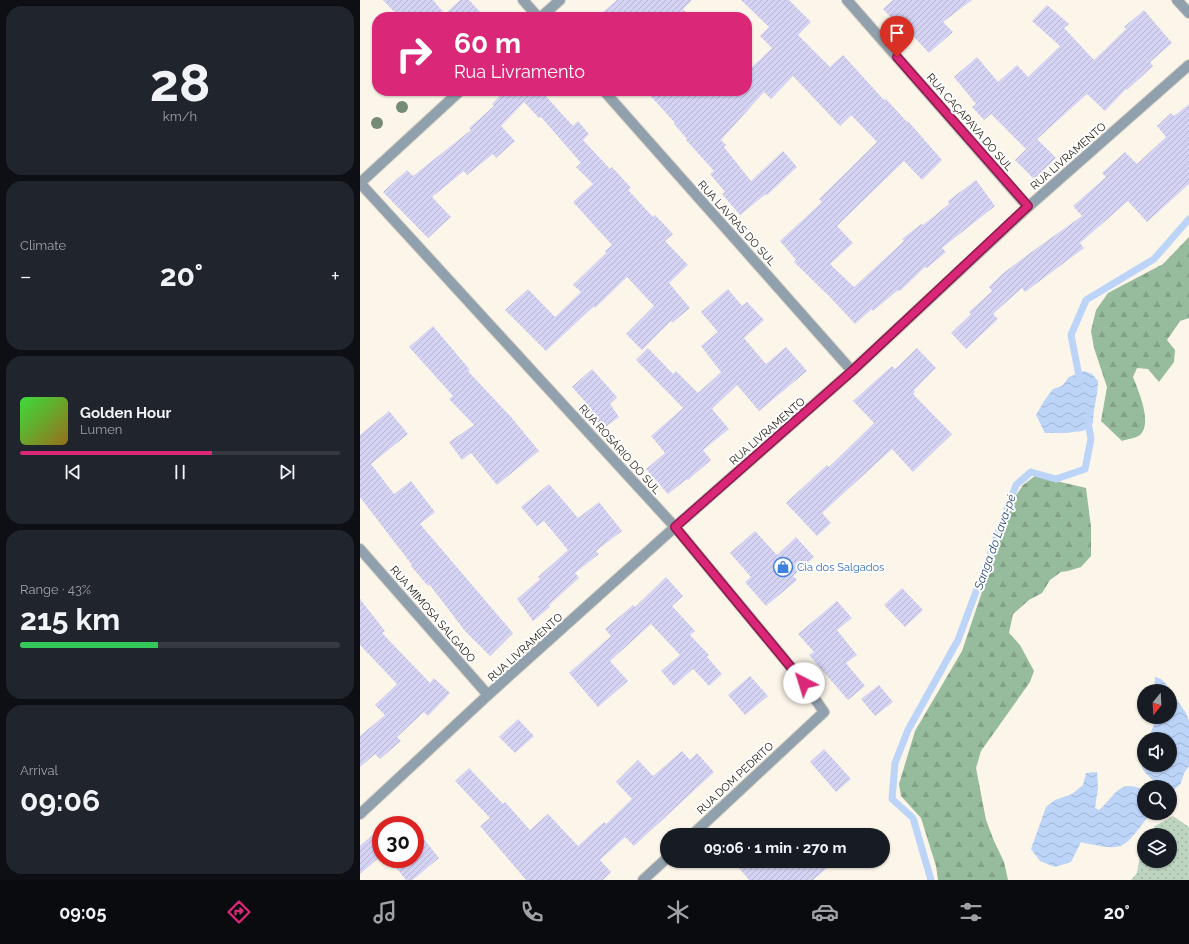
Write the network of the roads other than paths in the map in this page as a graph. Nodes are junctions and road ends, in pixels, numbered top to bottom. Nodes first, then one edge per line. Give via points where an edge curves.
1 (523, 0) edge
2 (560, 0) edge
3 (847, 0) edge
4 (1177, 0) edge
5 (535, 12) edge
6 (546, 12) edge
7 (1189, 13) edge
8 (1189, 65) edge
9 (455, 96) edge
10 (608, 96) edge
11 (360, 183) edge
12 (1028, 206) junction
13 (852, 371) junction
14 (675, 527) junction
15 (360, 549) edge
16 (488, 696) junction
17 (795, 739) joint
18 (360, 814) edge
19 (700, 828) edge
20 (660, 865) edge
21 (644, 880) edge

1 - 5 street
2 - 6 street
3 - 12 street, RUA CAÇAPAVA DO SUL
4 - 7 street
8 - 12 street, RUA LIVRAMENTO
9 - 11 street
10 - 13 street, RUA LAVRAS DO SUL
11 - 14 street, RUA ROSÁRIO DO SUL
12 - 13 street, RUA LIVRAMENTO
13 - 14 street, RUA LIVRAMENTO
14 - 16 street, RUA LIVRAMENTO
14 - 17 street, RUA ROSÁRIO DO SUL via 804,683 824,712
15 - 16 street, RUA MIMOSA SALGADO
16 - 18 street, RUA LIVRAMENTO
17 - 19 street, RUA DOM PEDRITO
20 - 21 street

